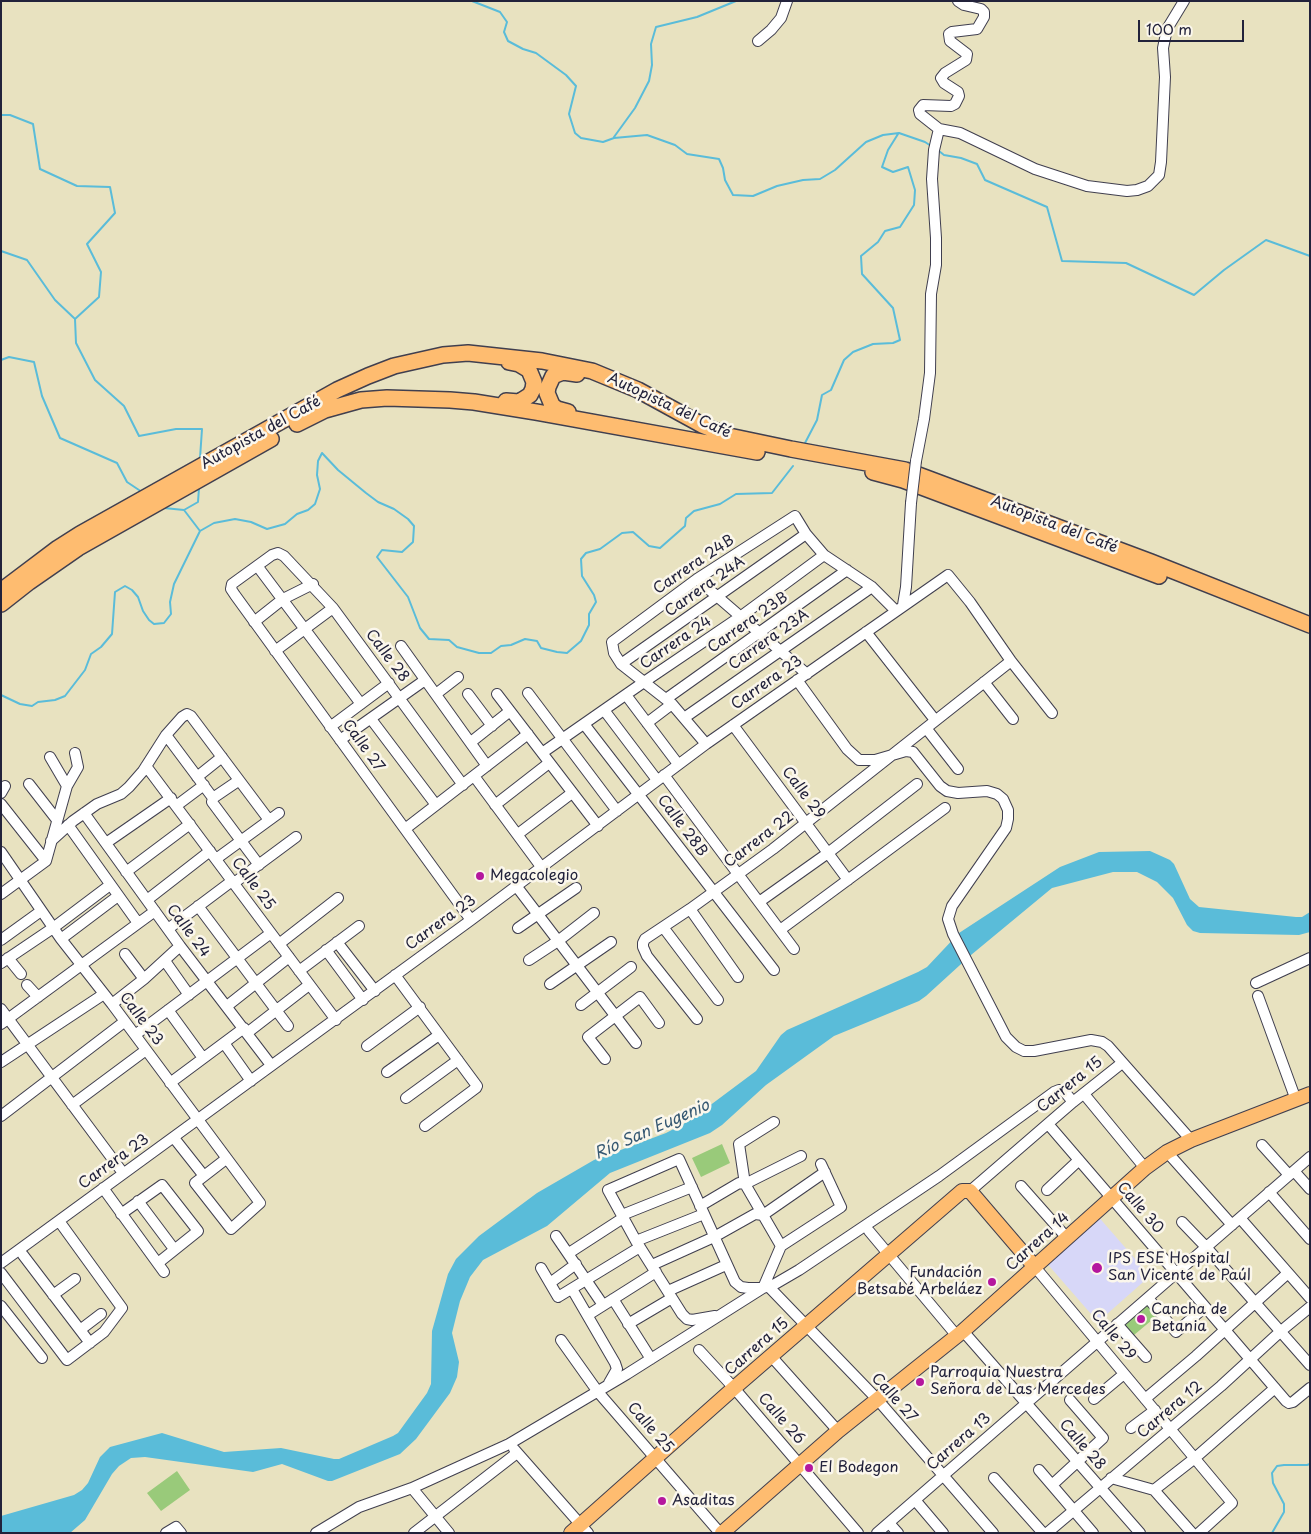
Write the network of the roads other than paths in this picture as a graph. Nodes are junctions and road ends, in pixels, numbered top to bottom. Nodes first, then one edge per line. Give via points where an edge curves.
1 (787, 1) edge
2 (958, 1) edge
3 (1184, 1) edge
4 (758, 41) dead end
5 (938, 134) junction
6 (381, 370) junction
7 (388, 398) junction
8 (684, 414) junction
9 (673, 436) junction
10 (806, 534) junction
11 (824, 555) junction
12 (258, 567) junction
13 (847, 570) junction
14 (697, 578) junction
15 (312, 584) junction
16 (872, 587) junction
17 (1, 591) edge
18 (718, 596) junction
19 (282, 599) junction
20 (1, 604) edge
21 (333, 608) junction
22 (899, 608) junction
23 (740, 617) junction
24 (254, 622) junction
25 (1310, 625) edge
26 (305, 629) junction
27 (866, 632) junction
28 (759, 633) junction
29 (1310, 634) edge
30 (401, 646) dead end
31 (275, 651) junction
32 (780, 651) junction
33 (1011, 661) junction
34 (621, 664) junction
35 (807, 674) junction
36 (458, 677) dead end
37 (425, 680) junction
38 (797, 680) junction
39 (644, 682) junction
40 (984, 682) junction
41 (389, 683) junction
42 (528, 693) dead end
43 (436, 694) junction
44 (468, 694) dead end
45 (497, 694) dead end
46 (626, 695) junction
47 (400, 697) junction
48 (669, 702) junction
49 (361, 704) junction
50 (604, 710) junction
51 (510, 711) junction
52 (1052, 713) dead end
53 (684, 718) junction
54 (371, 719) junction
55 (1013, 719) dead end
56 (935, 720) junction
57 (647, 723) junction
58 (584, 724) junction
59 (733, 725) junction
60 (492, 726) junction
61 (330, 727) junction
62 (926, 728) junction
63 (528, 734) junction
64 (166, 735) junction
65 (563, 739) junction
66 (340, 740) junction
67 (471, 742) junction
68 (706, 744) junction
69 (75, 753) dead end
70 (542, 753) junction
71 (892, 755) junction
72 (50, 758) dead end
73 (222, 758) junction
74 (550, 763) junction
75 (678, 764) junction
76 (146, 766) junction
77 (487, 766) junction
78 (958, 769) dead end
79 (474, 776) junction
80 (661, 777) junction
81 (201, 781) junction
82 (238, 781) junction
83 (29, 784) dead end
84 (918, 784) dead end
85 (463, 785) junction
86 (67, 786) junction
87 (572, 793) junction
88 (639, 794) junction
89 (213, 798) junction
90 (174, 802) junction
91 (1, 804) edge
92 (495, 805) junction
93 (436, 806) junction
94 (946, 808) dead end
95 (617, 811) junction
96 (84, 813) junction
97 (279, 813) dead end
98 (57, 820) junction
99 (269, 820) junction
100 (190, 824) junction
101 (806, 824) junction
102 (68, 825) junction
103 (598, 826) junction
104 (405, 829) junction
105 (518, 834) junction
106 (296, 838) dead end
107 (241, 840) junction
108 (51, 841) junction
109 (106, 843) junction
110 (1, 852) edge
111 (828, 853) junction
112 (213, 855) junction
113 (46, 861) junction
114 (259, 865) junction
115 (542, 868) junction
116 (126, 872) junction
117 (738, 875) junction
118 (20, 879) junction
119 (848, 880) junction
120 (233, 882) junction
121 (110, 885) junction
122 (517, 887) junction
123 (576, 888) dead end
124 (714, 892) junction
125 (1, 894) edge
126 (118, 896) junction
127 (338, 898) dead end
128 (147, 900) junction
129 (759, 902) junction
130 (198, 906) junction
131 (690, 909) junction
132 (42, 911) junction
133 (155, 911) junction
134 (594, 913) dead end
135 (538, 914) junction
136 (471, 920) junction
137 (138, 923) junction
138 (359, 926) dead end
139 (663, 927) junction
140 (53, 928) junction
141 (518, 928) dead end
142 (168, 929) junction
143 (780, 930) junction
144 (271, 933) junction
145 (61, 939) junction
146 (1, 940) edge
147 (558, 941) junction
148 (337, 942) junction
149 (612, 942) dead end
150 (279, 944) junction
151 (180, 946) junction
152 (794, 949) dead end
153 (326, 950) junction
154 (125, 954) dead end
155 (289, 957) junction
156 (1310, 958) edge
157 (237, 959) junction
158 (5, 960) edge
159 (165, 960) junction
160 (530, 960) dead end
161 (82, 966) junction
162 (577, 966) junction
163 (631, 967) dead end
164 (774, 970) dead end
165 (299, 971) junction
166 (21, 974) dead end
167 (395, 975) junction
168 (738, 977) dead end
169 (144, 979) junction
170 (207, 981) junction
171 (1256, 983) dead end
172 (255, 984) junction
173 (550, 984) dead end
174 (27, 985) dead end
175 (309, 985) junction
176 (375, 990) junction
177 (597, 992) junction
178 (104, 994) junction
179 (189, 995) junction
180 (1258, 996) dead end
181 (38, 997) junction
182 (363, 1000) junction
183 (718, 1000) dead end
184 (112, 1004) junction
185 (581, 1004) dead end
186 (227, 1006) junction
187 (420, 1007) junction
188 (1, 1009) edge
189 (168, 1010) junction
190 (275, 1010) junction
191 (615, 1016) junction
192 (336, 1020) junction
193 (696, 1020) dead end
194 (5, 1021) edge
195 (124, 1022) junction
196 (660, 1023) dead end
197 (288, 1026) dead end
198 (246, 1030) junction
199 (135, 1035) junction
200 (439, 1035) junction
201 (224, 1043) junction
202 (636, 1043) dead end
203 (26, 1044) junction
204 (367, 1046) dead end
205 (146, 1050) junction
206 (203, 1058) junction
207 (605, 1059) dead end
208 (458, 1060) junction
209 (1, 1062) edge
210 (1122, 1063) junction
211 (271, 1065) junction
212 (387, 1072) dead end
213 (53, 1078) junction
214 (251, 1080) junction
215 (170, 1083) junction
216 (1084, 1094) junction
217 (1310, 1094) edge
218 (406, 1098) dead end
219 (1296, 1100) junction
220 (1073, 1102) junction
221 (72, 1105) junction
222 (1, 1116) edge
223 (198, 1121) junction
224 (774, 1122) dead end
225 (1048, 1124) junction
226 (425, 1126) dead end
227 (174, 1138) junction
228 (1190, 1140) junction
229 (1262, 1145) dead end
230 (1167, 1152) junction
231 (801, 1156) dead end
232 (1310, 1157) edge
233 (226, 1159) junction
234 (1079, 1160) junction
235 (1144, 1168) junction
236 (1291, 1173) junction
237 (123, 1174) junction
238 (199, 1179) junction
239 (745, 1184) junction
240 (1021, 1186) dead end
241 (692, 1187) junction
242 (103, 1188) junction
243 (1310, 1189) edge
244 (1047, 1190) dead end
245 (968, 1191) junction
246 (1270, 1192) junction
247 (1111, 1197) junction
248 (138, 1201) junction
249 (702, 1210) junction
250 (121, 1214) junction
251 (763, 1215) junction
252 (623, 1216) junction
253 (59, 1221) junction
254 (1236, 1221) junction
255 (1182, 1222) dead end
256 (869, 1231) dead end
257 (556, 1236) dead end
258 (714, 1237) junction
259 (1067, 1238) junction
260 (1310, 1239) edge
261 (638, 1244) junction
262 (780, 1246) junction
263 (1206, 1247) junction
264 (174, 1249) junction
265 (569, 1253) junction
266 (23, 1255) dead end
267 (889, 1255) junction
268 (1, 1263) edge
269 (158, 1263) junction
270 (576, 1264) junction
271 (726, 1265) junction
272 (1035, 1267) junction
273 (541, 1268) dead end
274 (654, 1269) junction
275 (164, 1272) dead end
276 (1, 1273) edge
277 (1176, 1273) junction
278 (1288, 1273) junction
279 (75, 1279) dead end
280 (586, 1280) junction
281 (550, 1283) junction
282 (766, 1287) junction
283 (572, 1289) junction
284 (53, 1294) junction
285 (670, 1294) junction
286 (1148, 1298) junction
287 (1310, 1298) edge
288 (613, 1299) junction
289 (1256, 1302) junction
290 (1, 1306) edge
291 (603, 1306) junction
292 (1205, 1307) junction
293 (1310, 1307) edge
294 (101, 1314) dead end
295 (588, 1315) junction
296 (721, 1315) junction
297 (628, 1324) junction
298 (1117, 1324) junction
299 (807, 1325) junction
300 (80, 1330) junction
301 (1225, 1330) junction
302 (1281, 1330) junction
303 (960, 1334) junction
304 (561, 1340) dead end
305 (90, 1342) junction
306 (1098, 1342) junction
307 (699, 1350) dead end
308 (771, 1356) junction
309 (1146, 1357) dead end
310 (42, 1358) dead end
311 (1250, 1358) junction
312 (651, 1359) junction
313 (1310, 1365) edge
314 (1124, 1374) junction
315 (734, 1388) junction
316 (1275, 1388) junction
317 (1310, 1388) edge
318 (602, 1389) junction
319 (877, 1399) junction
320 (1094, 1399) dead end
321 (1145, 1399) junction
322 (1070, 1400) dead end
323 (1026, 1404) junction
324 (1155, 1410) junction
325 (1131, 1428) dead end
326 (1171, 1429) junction
327 (838, 1431) junction
328 (510, 1444) junction
329 (517, 1452) junction
330 (1195, 1458) junction
331 (656, 1459) junction
332 (1077, 1462) junction
333 (799, 1464) junction
334 (1039, 1470) dead end
335 (943, 1476) junction
336 (994, 1478) dead end
337 (1111, 1478) junction
338 (1052, 1485) junction
339 (412, 1488) junction
340 (1099, 1488) junction
341 (1154, 1490) junction
342 (915, 1500) junction
343 (1073, 1509) junction
344 (434, 1516) junction
345 (889, 1523) junction
346 (179, 1530) edge
347 (580, 1530) edge
348 (166, 1533) edge
349 (316, 1533) edge
350 (414, 1533) edge
351 (449, 1533) edge
352 (721, 1533) edge
353 (858, 1533) edge
354 (877, 1533) edge
355 (898, 1533) edge
356 (943, 1533) edge
357 (993, 1533) edge
358 (1045, 1533) edge
359 (1094, 1533) edge
360 (1140, 1533) edge
361 (1192, 1533) edge
362 (1199, 1533) edge

1 - 4 street via 781,18
2 - 5 street via 981,9 984,17 977,29 949,34 950,41 967,54 966,60 941,78 958,92 955,104 923,105 919,110
3 - 5 street via 1167,29 1163,48 1165,77 1161,162 1158,175 1148,186 1127,191 1087,186 1035,169 960,133
5 - 22 street, bridge via 932,180 936,266 930,373 911,503 906,587
6 - 7 highway via 446,360 493,361 524,366 534,382 530,395 518,402 468,396
6 - 8 highway, Autopista del Café via 455,354 487,354 542,361 605,375
6 - 17 highway, Autopista del Café via 338,390 80,534
7 - 9 highway, Autopista del Café via 474,402
7 - 20 highway, Autopista del Café via 351,402 311,416 78,548
8 - 9 highway via 583,375 563,372 550,381 547,393 557,409 633,424
8 - 25 highway, Autopista del Café via 716,432 742,440 905,470
9 - 29 highway, Autopista del Café via 903,480
10 - 11 street
10 - 14 street, Carrera 24B via 795,516
10 - 18 street, Carrera 24A
11 - 13 street
11 - 23 street, Carrera 24
12 - 15 street, Calle 28 via 278,553
12 - 19 street
12 - 24 street, Calle 27 via 232,584 231,589
13 - 16 street
13 - 28 street, Carrera 23B
14 - 18 street
14 - 34 street, Carrera 24B via 612,642
15 - 19 street
15 - 21 street, Calle 28
16 - 22 street
16 - 32 street, Carrera 23A
18 - 23 street
18 - 34 street, Carrera 24A
19 - 24 street
19 - 26 street
21 - 26 street
21 - 41 street, Calle 28
22 - 27 street, Carrera 23
22 - 33 street, Carrera 23 via 948,575
23 - 28 street
23 - 39 street, Carrera 24
24 - 31 street, Calle 27
26 - 31 street
26 - 49 street
27 - 35 street, Carrera 23
27 - 56 street
28 - 32 street
28 - 48 street, Carrera 23B
30 - 37 street
31 - 61 street, Calle 27
32 - 35 street
32 - 53 street, Carrera 23A
33 - 40 street, Carrera 22
33 - 52 street
34 - 39 street
35 - 38 street, Carrera 23
36 - 43 street
37 - 43 street
37 - 47 street
38 - 59 street, Carrera 23
38 - 71 street via 859,760
39 - 46 street, Carrera 24
39 - 48 street
40 - 55 street
40 - 56 street, Carrera 22
41 - 47 street, Calle 28
41 - 49 street
42 - 65 street
43 - 67 street
44 - 60 street
45 - 51 street
46 - 50 street, Carrera 24
46 - 57 street
47 - 54 street
47 - 85 street, Calle 28
48 - 53 street
48 - 57 street, Carrera 23B
49 - 61 street
50 - 58 street, Carrera 24
50 - 80 street
51 - 60 street
51 - 63 street
53 - 68 street
54 - 66 street
54 - 93 street
56 - 62 street, Carrera 22
57 - 75 street
58 - 65 street, Carrera 24
58 - 88 street, Calle 28B
59 - 68 street, Carrera 23
59 - 101 street, Calle 29
60 - 67 street
61 - 66 street, Calle 27
62 - 71 street, Carrera 22
62 - 78 street
63 - 70 street
63 - 77 street
64 - 73 street via 188,714
64 - 76 street
64 - 81 street
65 - 70 street, Carrera 24
65 - 95 street
66 - 104 street, Calle 27
67 - 77 street
68 - 75 street, Carrera 23
69 - 86 street via 78,767
70 - 74 street
71 - 101 street, Carrera 22
71 - 210 street via 906,750 913,752 947,791 987,792 1004,799 1008,810 1006,828 949,912 948,919 952,934 1006,1037 1016,1047 1034,1052 1091,1040 1102,1042
72 - 86 street
73 - 81 street
73 - 82 street
74 - 87 street
74 - 92 street
75 - 80 street, Carrera 23
76 - 90 street, Calle 25
76 - 96 street via 121,794
77 - 79 street
79 - 85 street
79 - 92 street
80 - 88 street, Carrera 23
80 - 117 street
81 - 89 street
81 - 90 street
82 - 89 street
82 - 99 street
83 - 98 street
84 - 111 street
85 - 93 street
86 - 98 street
87 - 103 street
87 - 105 street
88 - 95 street, Carrera 23
88 - 124 street, Calle 28B
89 - 107 street via 212,802
90 - 100 street, Calle 25
90 - 109 street
91 - 113 street
92 - 105 street
93 - 104 street
94 - 119 street
95 - 103 street, Carrera 23
96 - 102 street
96 - 109 street, Calle 24
97 - 99 street
98 - 108 street
99 - 107 street
100 - 112 street, Calle 25
100 - 116 street
101 - 111 street, Calle 29
101 - 117 street, Carrera 22
102 - 108 street
102 - 121 street
103 - 115 street, Carrera 23
104 - 136 street, Calle 27
105 - 115 street
106 - 114 street
107 - 112 street
107 - 114 street
108 - 113 street
109 - 116 street, Calle 24
110 - 118 street, Calle 23
111 - 119 street, Calle 29
111 - 129 street
112 - 120 street, Calle 25
112 - 128 street
113 - 118 street
114 - 120 street
115 - 122 street, Carrera 23
116 - 128 street, Calle 24
117 - 124 street, Carrera 22
117 - 129 street
118 - 125 street
118 - 132 street, Calle 23
119 - 143 street
120 - 130 street
120 - 144 street, Calle 25
121 - 126 street
121 - 140 street
122 - 135 street
122 - 136 street, Carrera 23
123 - 135 street
124 - 131 street, Carrera 22
124 - 164 street, Calle 28B
126 - 137 street
126 - 145 street
127 - 150 street
128 - 133 street, Calle 24
129 - 143 street
130 - 142 street
130 - 157 street
131 - 139 street, Carrera 22
131 - 168 street
132 - 140 street, Calle 23
132 - 146 street
133 - 137 street
133 - 142 street, Calle 24
134 - 147 street
135 - 141 street
135 - 147 street
136 - 167 street, Carrera 23
137 - 161 street
138 - 148 street
139 - 183 street
139 - 193 street, Carrera 22 via 645,939 643,947
140 - 145 street, Calle 23
140 - 158 street
142 - 151 street, Calle 24
143 - 152 street
144 - 150 street, Calle 25
144 - 157 street
145 - 161 street, Calle 23
147 - 160 street
147 - 162 street
148 - 153 street
148 - 176 street
149 - 162 street
150 - 155 street, Calle 25
151 - 159 street
151 - 170 street, Calle 24
153 - 165 street
153 - 182 street
154 - 169 street
155 - 165 street, Calle 25
155 - 172 street
156 - 171 street
157 - 170 street
157 - 172 street
158 - 166 street
159 - 169 street
159 - 179 street
161 - 178 street, Calle 23
161 - 181 street
162 - 173 street
162 - 177 street
163 - 177 street
165 - 175 street, Calle 25
167 - 176 street, Carrera 23
167 - 187 street
169 - 184 street
170 - 179 street
170 - 186 street, Calle 24
172 - 186 street
172 - 190 street
174 - 181 street
175 - 190 street
175 - 192 street, Calle 25
176 - 182 street, Carrera 23
177 - 185 street
177 - 191 street
178 - 184 street, Calle 23
178 - 203 street
179 - 189 street
180 - 219 street
181 - 194 street
182 - 192 street, Carrera 23
184 - 195 street, Calle 23
186 - 198 street, Calle 24
187 - 200 street
187 - 204 street
188 - 194 street
189 - 199 street
189 - 206 street
190 - 197 street
190 - 198 street
191 - 196 street via 640,997
191 - 202 street
191 - 207 street via 588,1037
192 - 211 street, Carrera 23
194 - 203 street
195 - 199 street, Calle 23
195 - 213 street
198 - 201 street
198 - 211 street, Calle 24
199 - 205 street, Calle 23
200 - 208 street
200 - 212 street
201 - 206 street
201 - 214 street
203 - 209 street
203 - 213 street
205 - 215 street, Calle 23
205 - 221 street
206 - 215 street
208 - 218 street
208 - 226 street via 476,1088
210 - 216 street, Carrera 15
210 - 228 street
211 - 214 street, Carrera 23
213 - 221 street
213 - 222 street
214 - 223 street, Carrera 23
215 - 223 street, Calle 23
216 - 220 street, Carrera 15
216 - 235 street
217 - 219 main road, Carrera 14
219 - 228 main road, Carrera 14
220 - 225 street, Carrera 15
220 - 282 street via 1064,1091 1054,1092 939,1176 799,1270
221 - 237 street
223 - 227 street, Carrera 23
223 - 233 street, Calle 23
224 - 239 street via 739,1144
225 - 234 street, Calle 30
225 - 245 street, Carrera 15
227 - 237 street, Carrera 23
227 - 238 street
228 - 230 main road, Carrera 14
229 - 236 street
230 - 235 main road, Carrera 14
230 - 254 street
231 - 239 street
232 - 236 street, Carrera 13
233 - 238 street
233 - 238 street, Calle 23 via 260,1203 231,1229
234 - 244 street
234 - 247 street, Calle 30
235 - 247 main road, Carrera 14
236 - 243 street
236 - 246 street, Carrera 13
237 - 242 street, Carrera 23
239 - 249 street via 739,1182
239 - 251 street
240 - 259 street
241 - 249 street
241 - 252 street
241 - 252 street via 679,1159 608,1190
242 - 250 street
242 - 253 street, Carrera 23
245 - 267 main road, Carrera 15 via 957,1194
245 - 272 main road, Calle 29
246 - 254 street, Carrera 13
246 - 260 street
247 - 259 main road, Carrera 14
247 - 277 street, Calle 30
248 - 250 street
248 - 264 street
248 - 264 street via 162,1185 198,1231
249 - 258 street
249 - 261 street
250 - 269 street
251 - 258 street via 755,1214
251 - 262 street
251 - 262 street via 823,1168 841,1207
252 - 261 street
252 - 265 street
253 - 268 street, Carrera 23
253 - 305 street via 122,1308 104,1332
254 - 263 street, Carrera 13
254 - 278 street
255 - 263 street
256 - 267 street, Calle 28
257 - 265 street
258 - 271 street
258 - 274 street
259 - 272 main road, Carrera 14
261 - 274 street
261 - 280 street
262 - 282 street
263 - 277 street, Carrera 13
263 - 289 street
264 - 269 street
265 - 270 street
266 - 284 street
267 - 299 main road, Carrera 15
267 - 303 street, Calle 28
269 - 275 street
270 - 280 street
270 - 281 street
271 - 282 street via 741,1287
271 - 285 street
272 - 303 main road, Carrera 14
272 - 306 street, Calle 29
273 - 281 street
274 - 285 street
274 - 288 street
276 - 305 street via 67,1360
277 - 286 street, Carrera 13
277 - 292 street, Calle 30
278 - 287 street
278 - 289 street
279 - 284 street
280 - 283 street
280 - 291 street
281 - 283 street via 558,1297
282 - 296 street
282 - 299 street, Calle 27
283 - 295 street
284 - 300 street
285 - 296 street via 687,1319 700,1320
285 - 297 street
286 - 292 street via 1176,1332
286 - 298 street, Carrera 13
288 - 291 street
288 - 297 street
289 - 301 street
289 - 302 street
290 - 310 street
291 - 295 street
292 - 301 street, Calle 30
293 - 302 street, Carrera 12
294 - 300 street
295 - 318 street via 617,1369
296 - 312 street
297 - 312 street
298 - 306 street, Carrera 13
298 - 309 street
299 - 308 main road, Carrera 15
299 - 319 street, Calle 27
300 - 305 street
301 - 311 street, Calle 30
301 - 321 street
302 - 311 street, Carrera 12
302 - 313 street
303 - 319 main road, Carrera 14
303 - 323 street, Calle 28
304 - 318 street, Calle 25
306 - 314 street, Calle 29
306 - 323 street, Carrera 13
307 - 315 street, Calle 26
308 - 315 main road, Carrera 15
308 - 327 street
311 - 316 street, Calle 30
311 - 326 street, Carrera 12
312 - 318 street
314 - 320 street
314 - 321 street, Calle 29
315 - 331 main road, Carrera 15
315 - 333 street, Calle 26
316 - 317 street, Calle 30 via 1292,1402
316 - 330 street
318 - 328 street
318 - 331 street, Calle 25
319 - 327 main road, Carrera 14
319 - 335 street, Calle 27
321 - 324 street, Calle 29
322 - 332 street via 1104,1438
323 - 332 street, Calle 28
323 - 335 street, Carrera 13
324 - 325 street
324 - 326 street, Calle 29
326 - 330 street, Calle 29
326 - 337 street, Carrera 12
327 - 333 main road, Carrera 14
328 - 329 street
328 - 339 street
329 - 344 street
329 - 347 street
330 - 341 street
330 - 362 street, Calle 29 via 1232,1503
331 - 347 main road, Carrera 15
331 - 352 street, Calle 25
332 - 338 street
332 - 340 street, Calle 28
333 - 352 main road, Carrera 14
333 - 353 street, Calle 26
334 - 338 street
335 - 342 street, Carrera 13
335 - 357 street, Calle 27
336 - 358 street
337 - 340 street, Carrera 12
337 - 341 street
338 - 343 street
339 - 344 street
339 - 349 street via 359,1507
340 - 343 street, Carrera 12
340 - 360 street, Calle 28
341 - 361 street
342 - 345 street, Carrera 13
342 - 356 street
343 - 358 street, Carrera 12
343 - 359 street
344 - 350 street
344 - 351 street
345 - 354 street, Carrera 13
345 - 355 street
346 - 348 street

